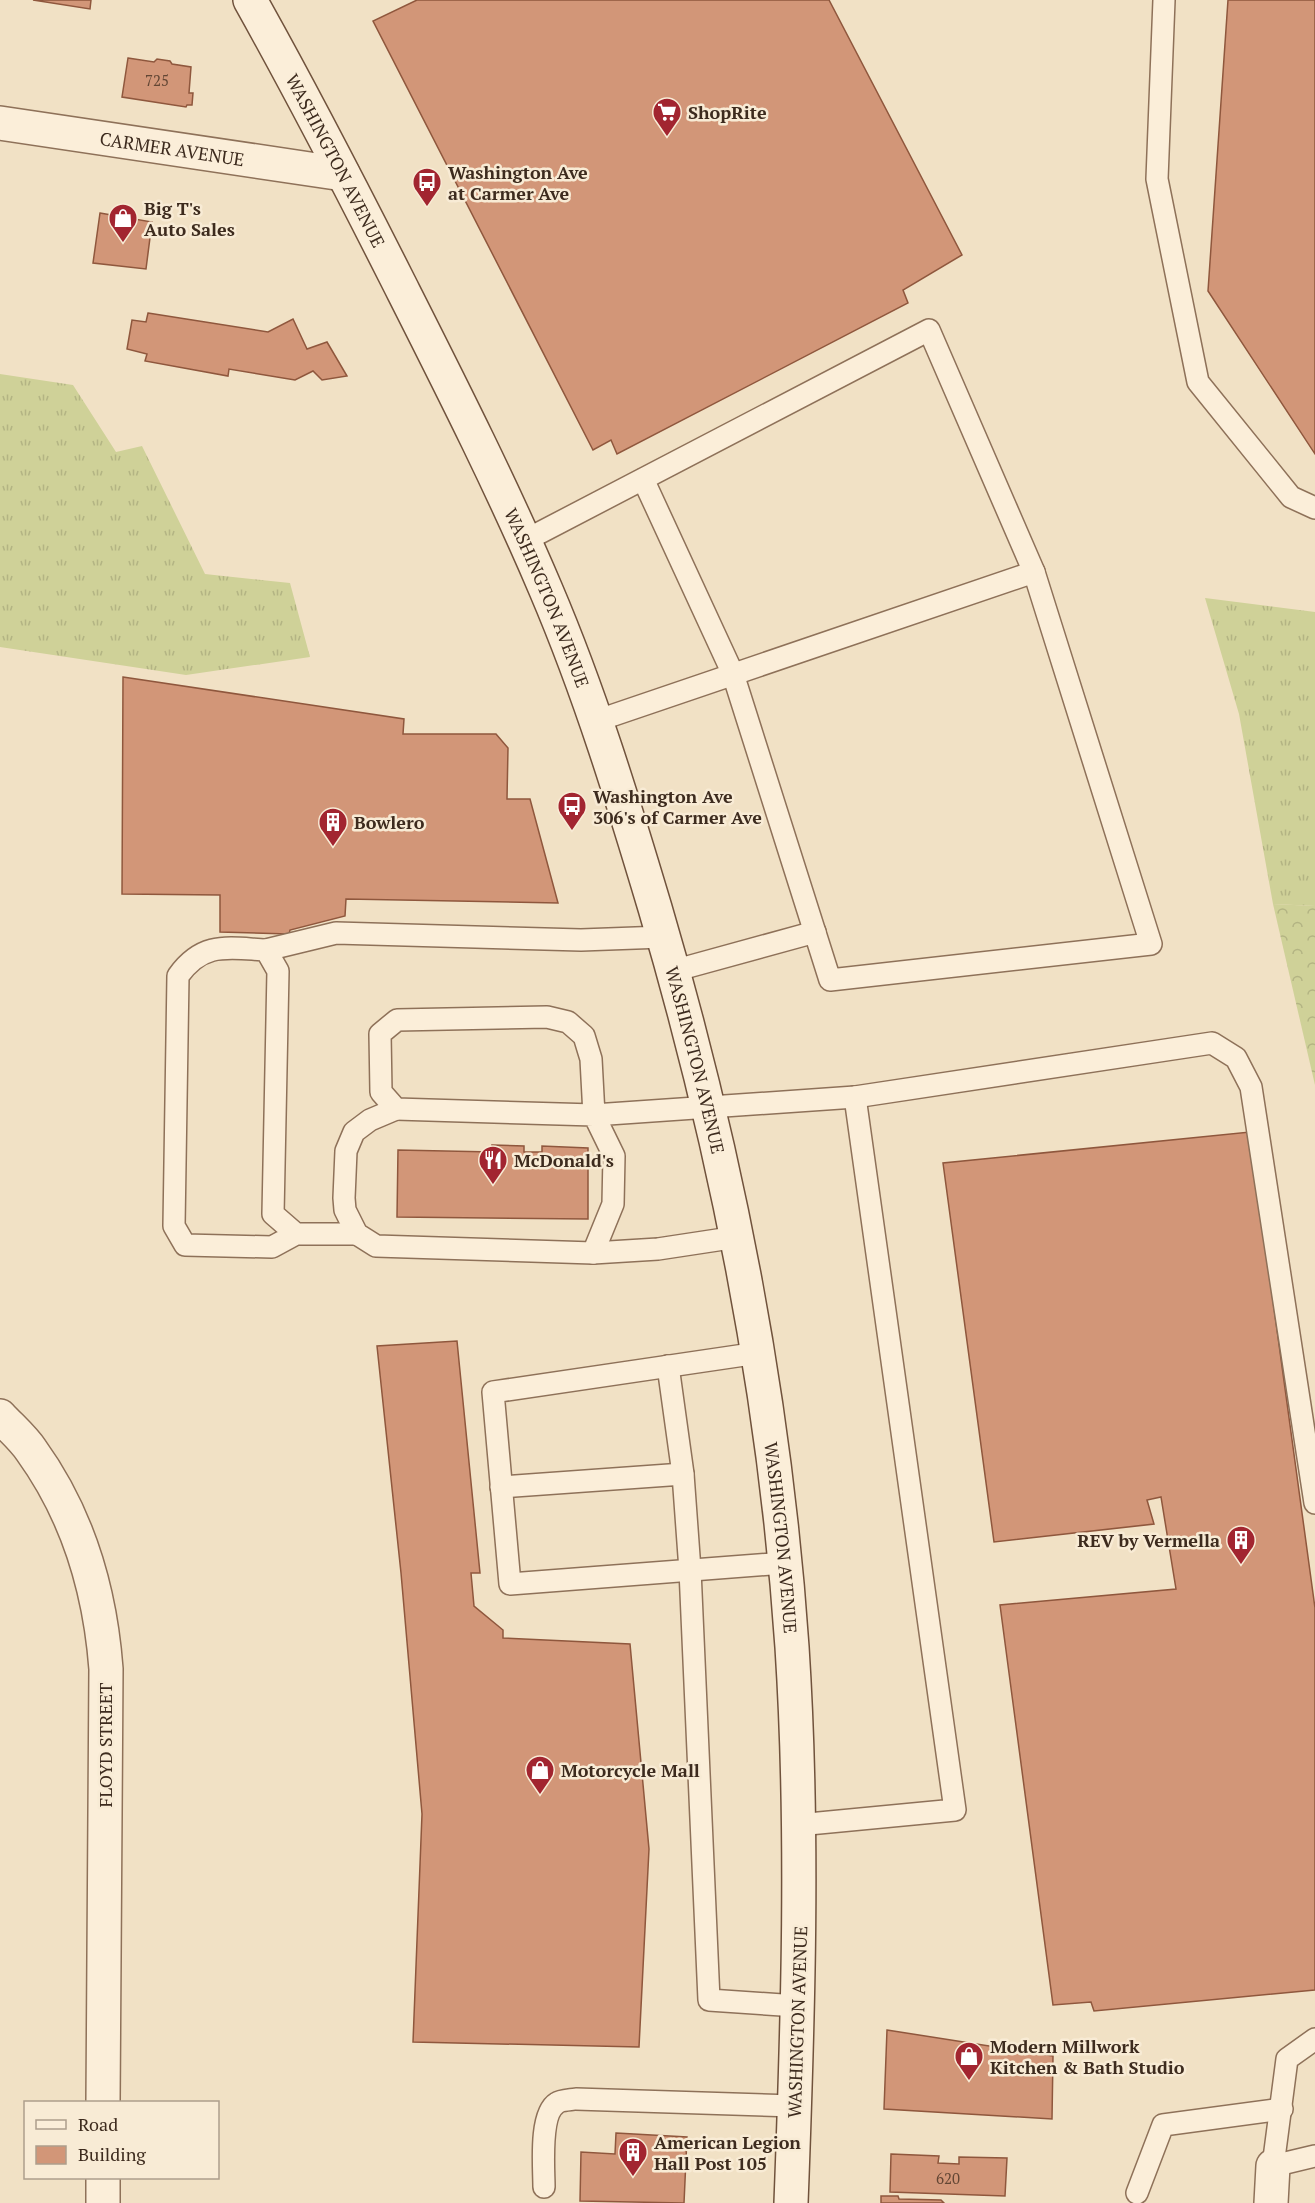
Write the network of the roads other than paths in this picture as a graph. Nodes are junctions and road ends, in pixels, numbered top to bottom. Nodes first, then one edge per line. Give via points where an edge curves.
1 (1164, 0) edge
2 (259, 3) edge
3 (0, 123) edge
4 (343, 174) junction
5 (644, 479) junction
6 (1315, 508) edge
7 (524, 541) junction
8 (1034, 572) junction
9 (734, 674) junction
10 (596, 721) junction
11 (815, 932) junction
12 (663, 938) junction
13 (266, 950) junction
14 (673, 970) junction
15 (855, 1096) junction
16 (709, 1108) junction
17 (396, 1109) junction
18 (594, 1115) junction
19 (296, 1234) junction
20 (357, 1234) junction
21 (737, 1237) junction
22 (593, 1253) junction
23 (758, 1353) junction
24 (668, 1366) junction
25 (0, 1416) edge
26 (683, 1474) junction
27 (501, 1487) junction
28 (1315, 1503) edge
29 (784, 1563) junction
30 (690, 1570) junction
31 (798, 1825) junction
32 (797, 2006) junction
33 (1315, 2039) edge
34 (103, 2101) edge
35 (795, 2106) junction
36 (1282, 2109) junction
37 (1315, 2156) edge
38 (1273, 2166) junction
39 (103, 2179) edge
40 (544, 2187) dead end
41 (1137, 2193) dead end
42 (103, 2203) edge
43 (791, 2203) edge
44 (1271, 2203) edge

1 - 6 lane via 1157,179 1198,382 1291,497
2 - 4 main road, WASHINGTON AVENUE
3 - 4 main road, CARMER AVENUE
4 - 7 main road, WASHINGTON AVENUE
5 - 7 lane
5 - 8 lane via 929,330
5 - 9 lane
7 - 10 main road, WASHINGTON AVENUE
8 - 9 lane
8 - 11 lane via 1151,944 830,980
9 - 10 lane
9 - 11 lane
10 - 12 main road, WASHINGTON AVENUE
11 - 14 lane
12 - 13 lane via 581,940 336,933
12 - 14 main road, WASHINGTON AVENUE
13 - 19 lane via 278,971 273,1214
13 - 19 lane via 207,950 188,962 178,976 174,1226 185,1245 272,1247
14 - 16 main road, WASHINGTON AVENUE
15 - 16 lane
15 - 28 lane via 1212,1043 1236,1058 1251,1087
15 - 31 lane via 955,1810
16 - 18 lane
16 - 21 main road, WASHINGTON AVENUE
17 - 18 lane
17 - 18 lane via 381,1092 380,1034 397,1020 547,1017 568,1022 584,1036 591,1059
17 - 20 lane via 354,1132 346,1151 345,1210
18 - 22 lane via 614,1156 613,1204
19 - 20 lane
20 - 22 lane via 376,1246
21 - 22 lane via 658,1249
21 - 23 main road, WASHINGTON AVENUE
23 - 24 lane
23 - 29 main road, WASHINGTON AVENUE
24 - 26 lane
24 - 27 lane via 493,1392
25 - 34 main road, FLOYD STREET via 30,1448 63,1501 86,1557 104,1635
26 - 27 lane
26 - 30 lane
27 - 30 lane via 510,1584
29 - 30 lane
29 - 31 main road, WASHINGTON AVENUE via 792,1647
30 - 32 lane via 709,2000
31 - 32 main road, WASHINGTON AVENUE
32 - 35 main road, WASHINGTON AVENUE
33 - 36 lane via 1287,2059
35 - 40 lane via 576,2099 557,2103 549,2112 544,2133
35 - 43 main road, WASHINGTON AVENUE
36 - 38 lane
36 - 41 lane via 1163,2125
37 - 38 lane
38 - 44 main road
39 - 42 main road

